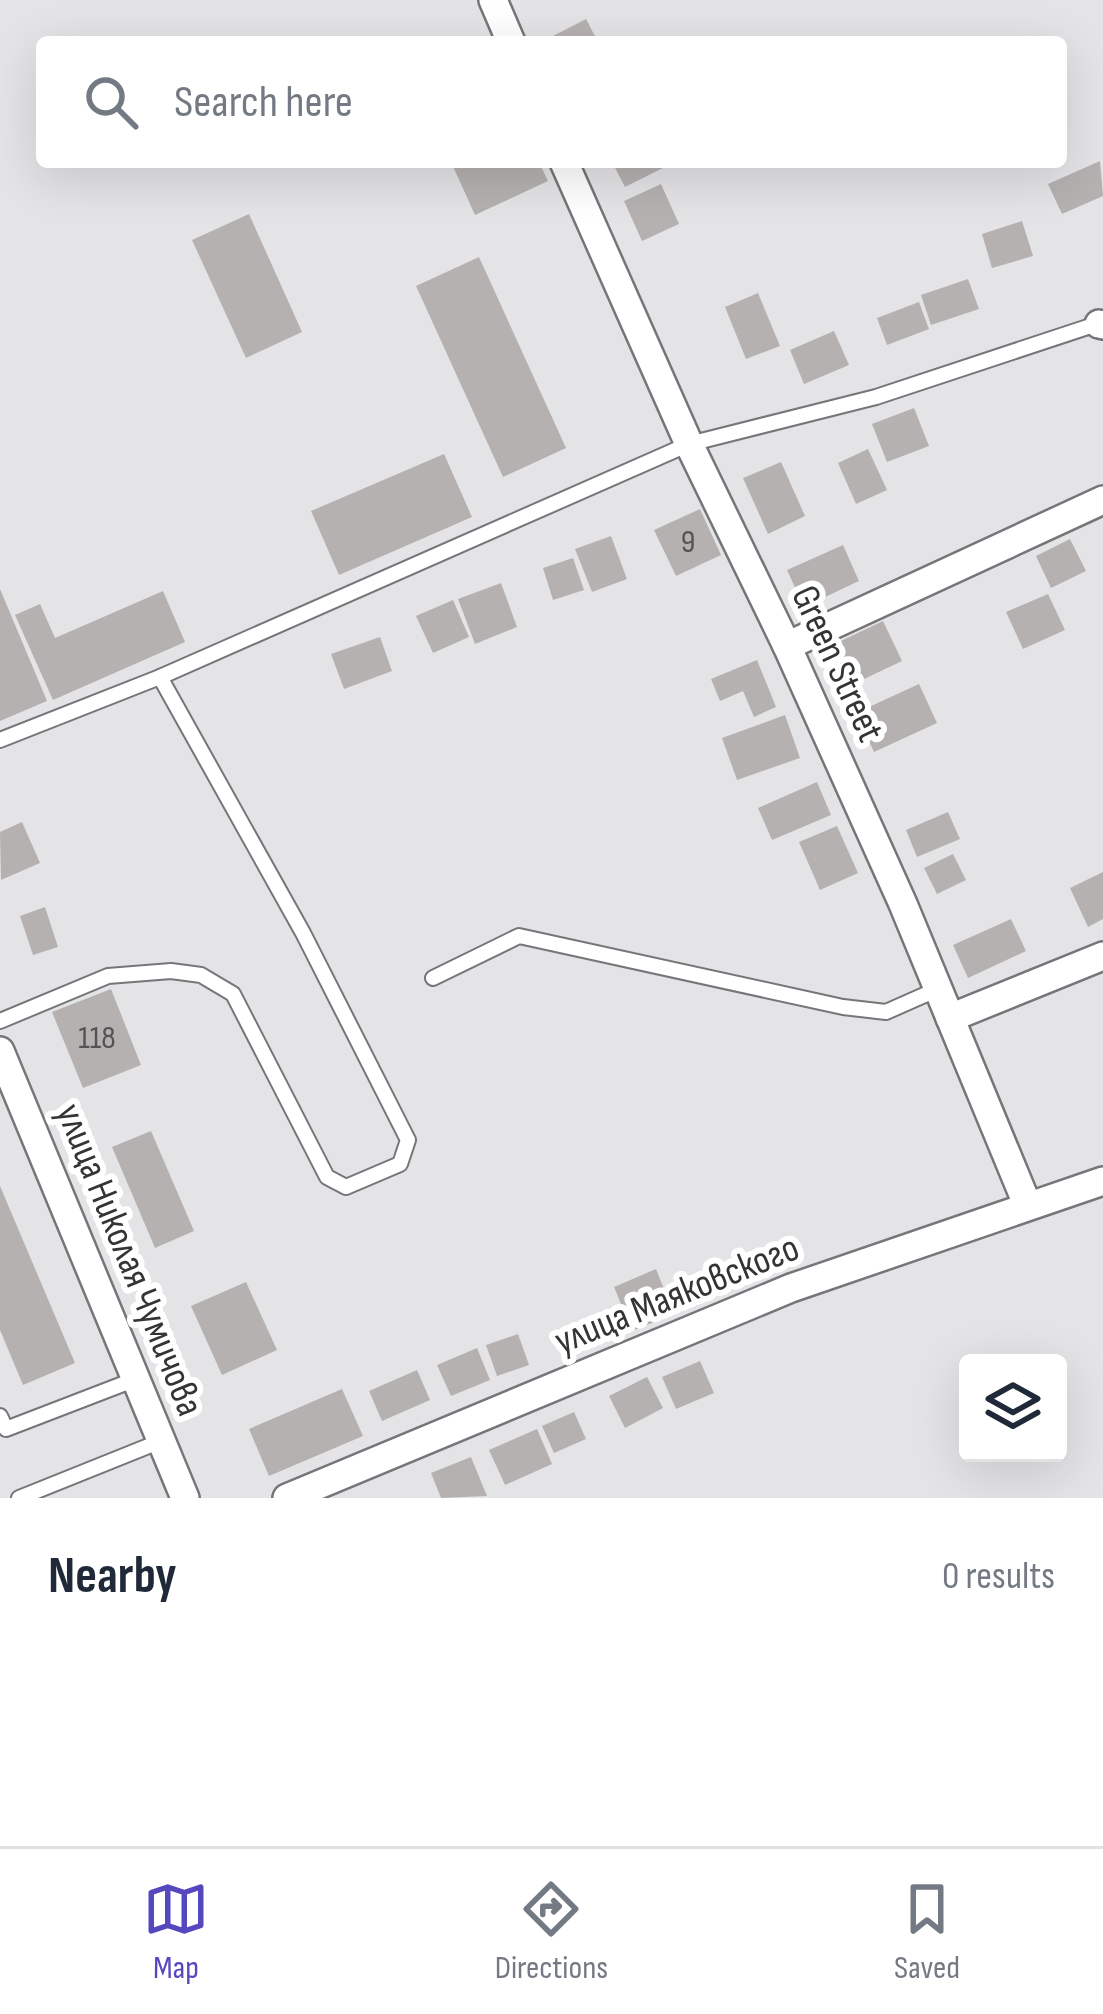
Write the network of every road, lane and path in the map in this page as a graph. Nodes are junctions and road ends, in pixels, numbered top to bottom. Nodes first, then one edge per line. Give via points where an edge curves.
1 (493, 0) edge
2 (509, 36) edge
3 (568, 168) edge
4 (1102, 324) edge
5 (689, 444) junction
6 (1103, 500) edge
7 (787, 646) junction
8 (160, 676) junction
9 (0, 740) edge
10 (1103, 956) edge
11 (433, 977) dead end
12 (938, 989) junction
13 (950, 1018) junction
14 (0, 1021) edge
15 (0, 1051) edge
16 (1103, 1180) edge
17 (1028, 1204) junction
18 (136, 1379) junction
19 (0, 1416) edge
20 (161, 1441) junction
21 (19, 1498) edge
22 (185, 1498) edge
23 (287, 1498) edge

1 - 2 street
3 - 5 street, Green Street
4 - 5 lane via 876,397
5 - 7 street, Green Street
5 - 8 lane
6 - 7 street
7 - 12 street, Green Street
8 - 9 lane
8 - 14 lane via 408,1140 400,1164 346,1187 328,1177 232,994 201,975 108,976
10 - 13 street
11 - 12 lane via 519,936 843,1007 886,1012
12 - 13 street, Green Street
13 - 17 street, Green Street
15 - 18 street, улица Николая Чумичова
16 - 17 street, улица Маяковского
17 - 23 street, улица Маяковского via 791,1288
18 - 19 lane via 5,1429
18 - 20 street, улица Николая Чумичова
20 - 21 lane
20 - 22 street, улица Николая Чумичова

